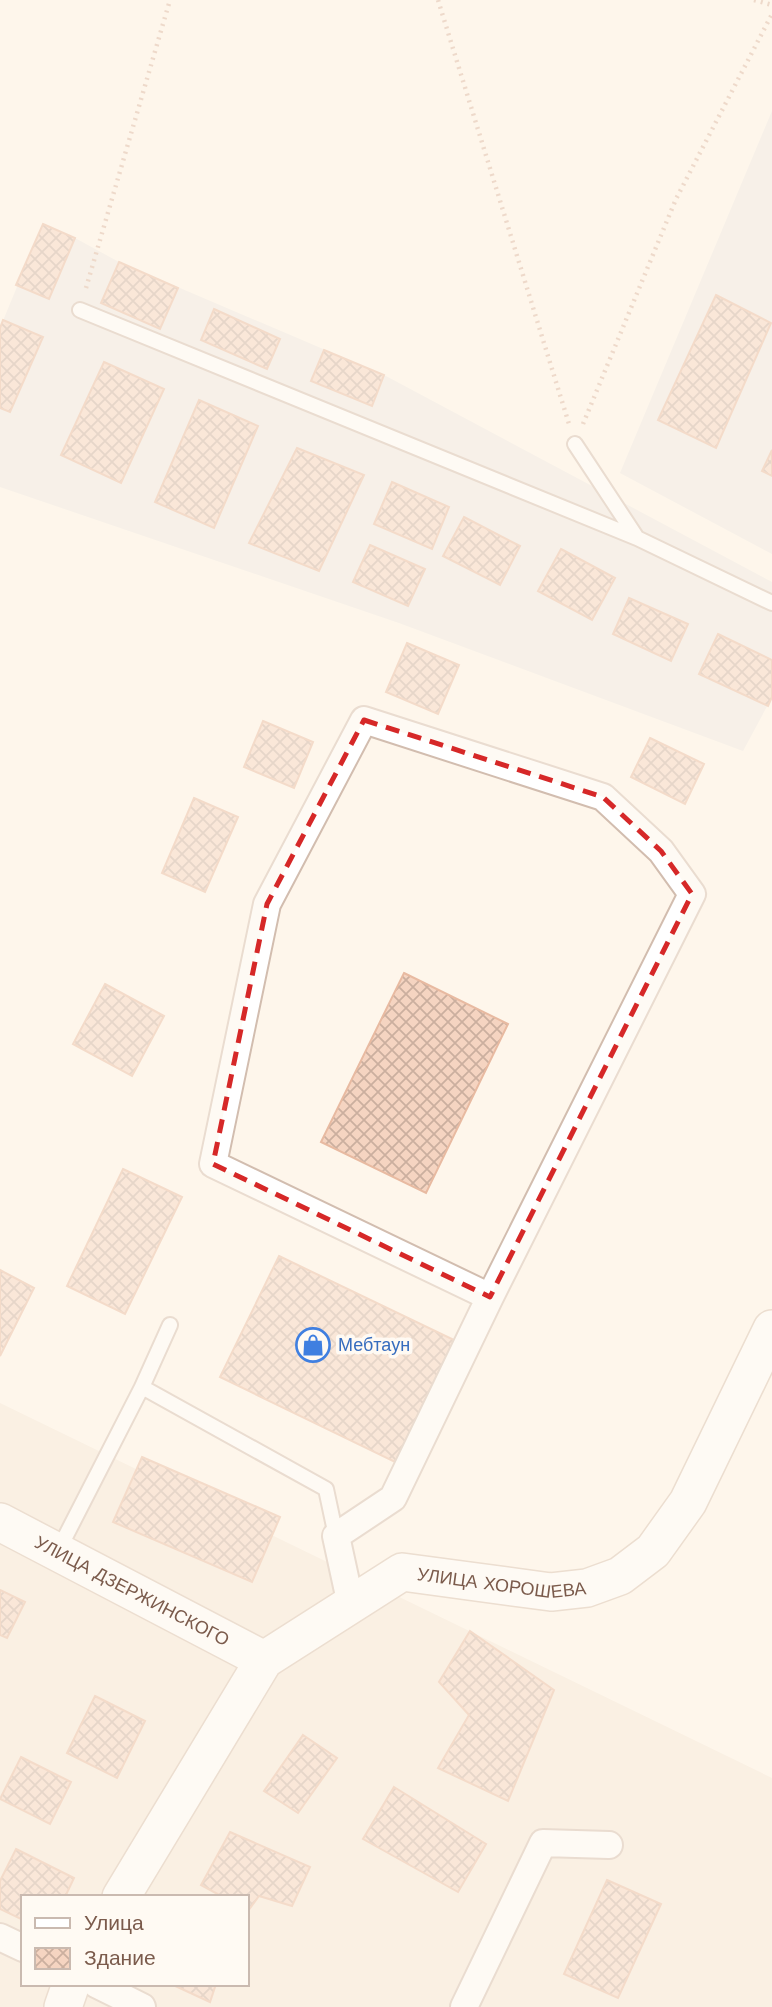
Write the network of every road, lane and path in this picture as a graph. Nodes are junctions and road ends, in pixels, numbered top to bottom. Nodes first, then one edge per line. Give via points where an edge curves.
1 (170, 0) edge
2 (438, 0) edge
3 (754, 0) edge
4 (772, 5) edge
5 (772, 13) edge
6 (80, 310) joint
7 (575, 444) junction
8 (637, 538) junction
9 (772, 603) edge
10 (490, 1297) junction
11 (170, 1325) dead end
12 (772, 1328) edge
13 (142, 1387) junction
14 (0, 1522) edge
15 (336, 1536) junction
16 (57, 1552) junction
17 (351, 1605) junction
18 (264, 1660) junction
19 (609, 1845) dead end
20 (122, 1895) edge
21 (0, 1937) edge
22 (21, 1947) edge
23 (70, 1986) edge
24 (100, 1986) edge
25 (63, 2007) edge
26 (142, 2007) edge
27 (464, 2007) edge

1 - 6 path
2 - 7 path
3 - 4 path
5 - 7 path via 676,199
6 - 8 lane
7 - 8 lane
8 - 9 lane
10 - 10 street via 692,894 661,850 603,797 364,720 267,904 213,1164
10 - 15 street via 393,1498
11 - 13 lane
12 - 17 street, УЛИЦА ХОРОШЕВА via 688,1502 653,1551 620,1576 587,1588 551,1592 402,1572
13 - 15 lane via 326,1489
13 - 16 lane
14 - 16 street, УЛИЦА ДЗЕРЖИНСКОГО
15 - 17 street
16 - 18 street, УЛИЦА ДЗЕРЖИНСКОГО
17 - 18 street, УЛИЦА ХОРОШЕВА
18 - 20 street, УЛИЦА ХОРОШЕВА
19 - 27 street via 543,1843
21 - 22 street
23 - 25 street
24 - 26 street

